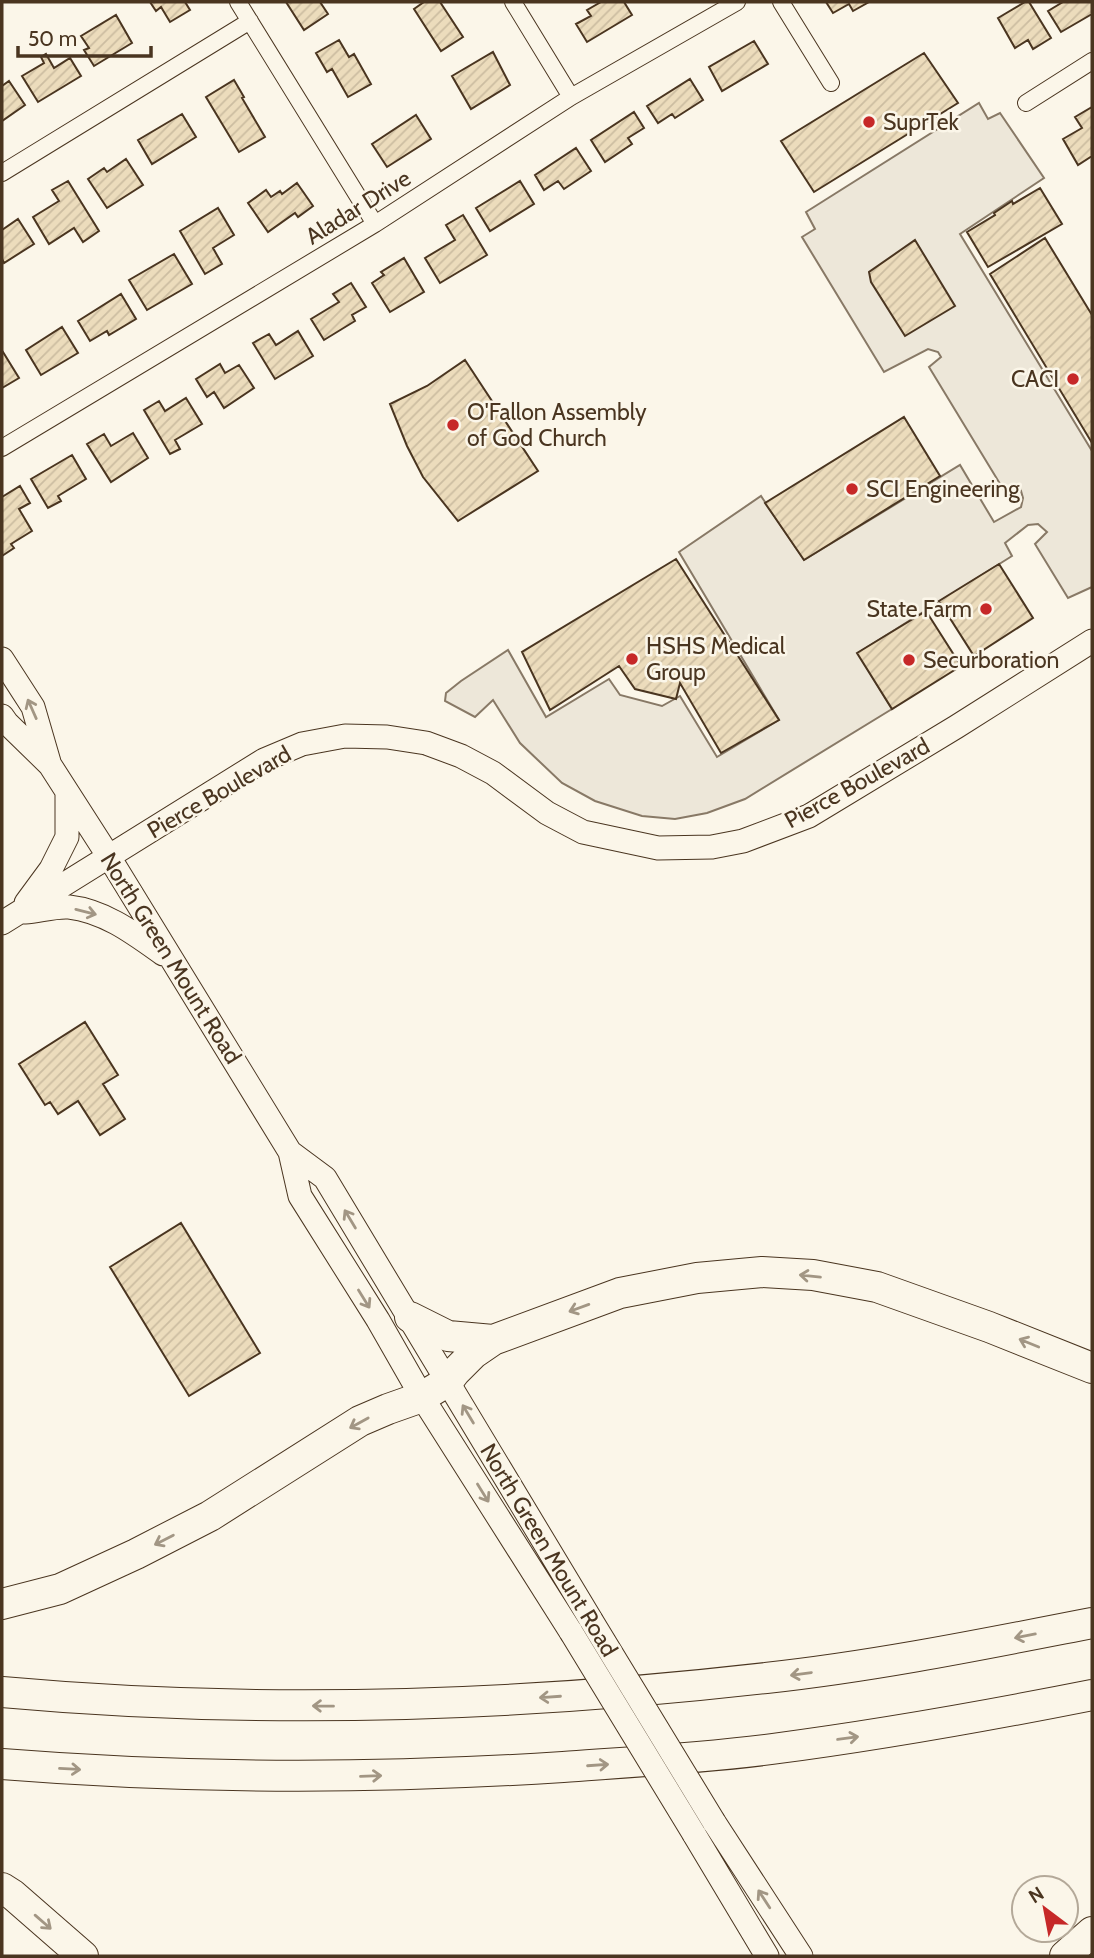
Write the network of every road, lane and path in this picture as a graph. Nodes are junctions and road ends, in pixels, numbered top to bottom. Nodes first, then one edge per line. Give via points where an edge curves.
1 (238, 2) edge
2 (513, 2) edge
3 (737, 2) edge
4 (781, 2) edge
5 (250, 21) junction
6 (1092, 61) edge
7 (831, 83) dead end
8 (571, 97) junction
9 (1026, 103) dead end
10 (2, 173) edge
11 (375, 224) junction
12 (2, 449) edge
13 (1092, 641) edge
14 (2, 659) edge
15 (2, 716) edge
16 (50, 765) junction
17 (67, 792) junction
18 (109, 857) junction
19 (10, 918) edge
20 (172, 960) junction
21 (290, 1152) junction
22 (410, 1317) junction
23 (493, 1340) junction
24 (1092, 1368) edge
25 (448, 1381) junction
26 (422, 1397) junction
27 (2, 1604) edge
28 (1092, 1623) edge
29 (2, 1692) edge
30 (1092, 1695) edge
31 (2, 1764) edge
32 (2, 1888) edge
33 (1092, 1932) edge
34 (83, 1956) edge
35 (767, 1956) edge
36 (801, 1956) edge
37 (1065, 1956) edge

1 - 5 street
2 - 8 street
3 - 8 street, Aladar Drive
4 - 7 street
5 - 10 street
5 - 11 street
6 - 9 street
8 - 11 street, Aladar Drive
11 - 12 street, Aladar Drive
13 - 18 street, Pierce Boulevard via 809,816 743,841 658,848 583,832 461,756 426,743 345,736 302,744 264,760
16 -> 14 street, North Green Mount Road via 33,707
15 - 16 street, North Green Mount Road
16 - 17 street, North Green Mount Road
17 - 18 street, North Green Mount Road
17 - 19 street via 67,837 51,869
18 - 19 street, Pierce Boulevard
18 - 20 street, North Green Mount Road
19 -> 20 street via 67,907 93,913 123,926
20 - 21 street, North Green Mount Road
22 -> 21 street, North Green Mount Road via 325,1178
21 -> 26 street, North Green Mount Road via 300,1196
22 - 23 highway via 448,1336
22 - 25 street, North Green Mount Road
24 -> 23 highway via 877,1287 813,1275 762,1272 620,1293
23 - 25 highway
25 - 26 highway
36 -> 25 street, North Green Mount Road, bridge via 714,1822
26 -> 27 highway via 360,1422 210,1516 136,1554 60,1588
26 -> 35 street, North Green Mount Road, bridge
28 -> 29 highway via 890,1661 768,1678 471,1703 215,1704
31 -> 30 highway via 208,1775 475,1773 769,1749
32 -> 34 highway
33 - 37 highway

